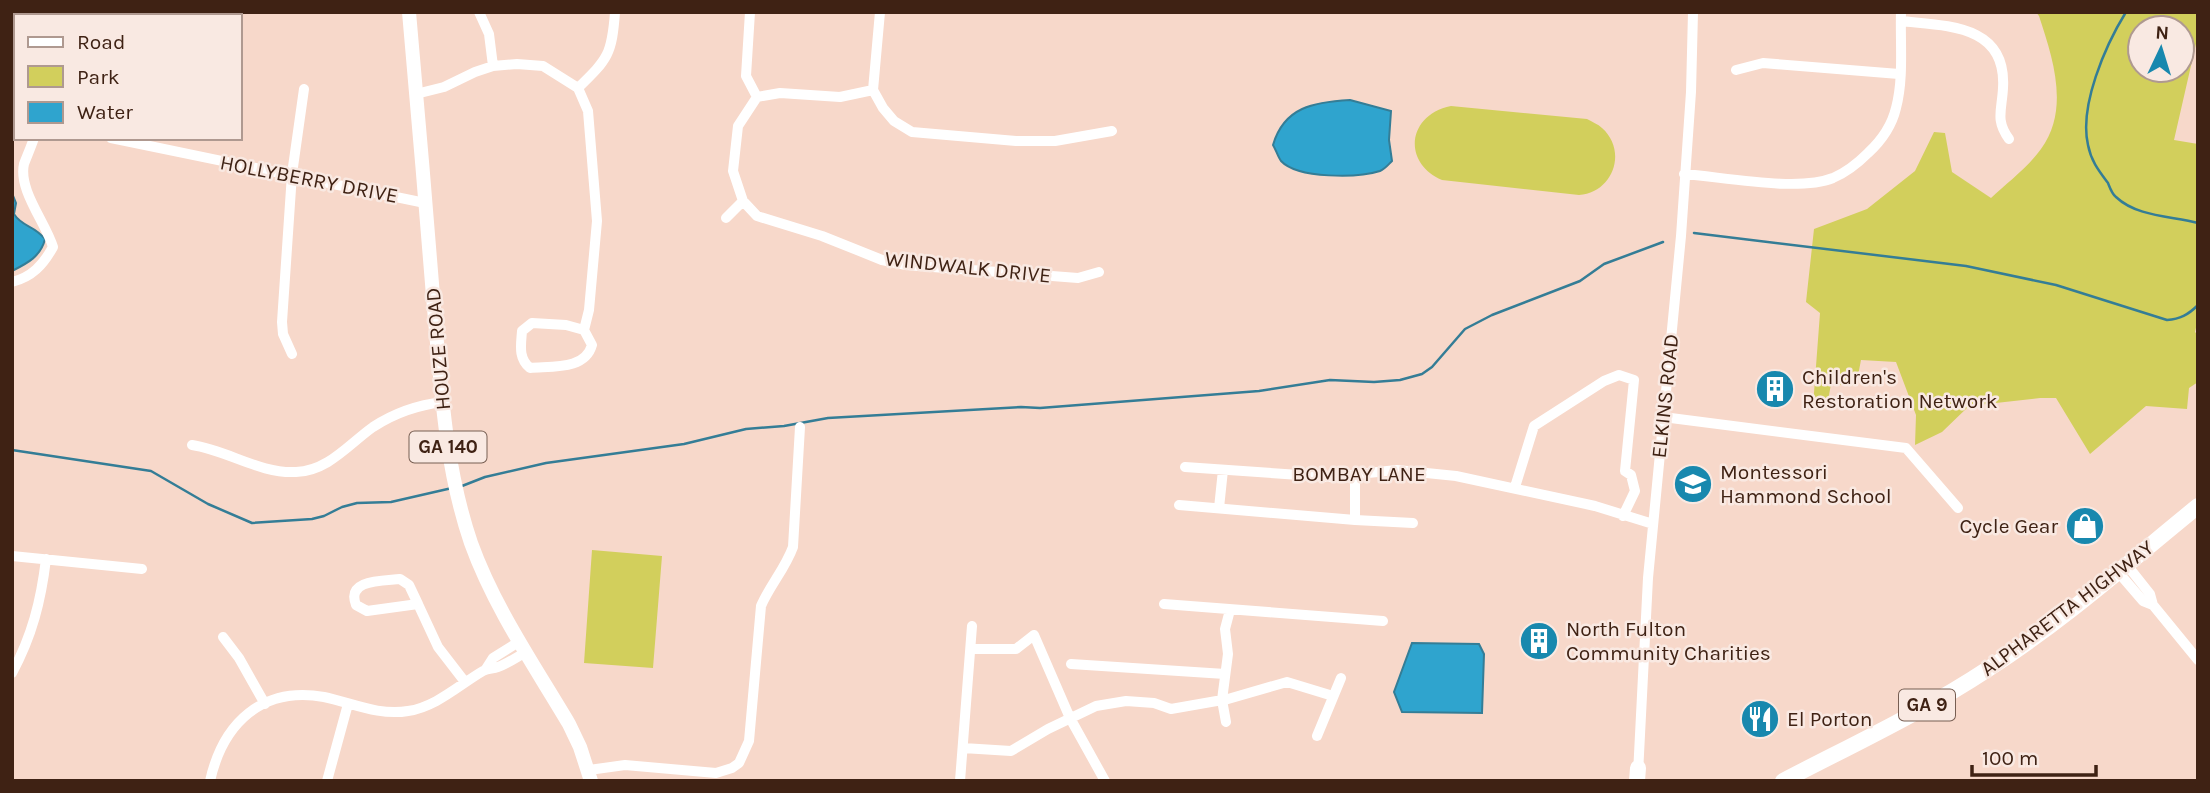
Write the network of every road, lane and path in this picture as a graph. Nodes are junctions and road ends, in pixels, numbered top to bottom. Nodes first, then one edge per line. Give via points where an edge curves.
1 (410, 12) edge
2 (479, 12) edge
3 (615, 12) edge
4 (750, 12) edge
5 (880, 12) edge
6 (1693, 12) edge
7 (1901, 17) edge
8 (493, 66) junction
9 (1736, 70) dead end
10 (1899, 74) junction
11 (578, 88) junction
12 (304, 89) dead end
13 (873, 90) junction
14 (416, 93) junction
15 (757, 97) junction
16 (1112, 131) dead end
17 (2009, 139) dead end
18 (33, 140) edge
19 (121, 140) edge
20 (292, 174) junction
21 (1684, 174) junction
22 (743, 201) junction
23 (425, 203) junction
24 (726, 218) dead end
25 (1100, 272) dead end
26 (12, 282) edge
27 (584, 330) junction
28 (292, 355) dead end
29 (443, 402) junction
30 (1663, 417) junction
31 (800, 427) dead end
32 (192, 445) dead end
33 (1185, 467) dead end
34 (1223, 470) junction
35 (1355, 474) junction
36 (1515, 487) junction
37 (1179, 505) dead end
38 (2198, 506) edge
39 (1219, 508) junction
40 (1958, 508) dead end
41 (1623, 516) junction
42 (1355, 520) junction
43 (1413, 523) dead end
44 (1653, 524) junction
45 (12, 556) edge
46 (46, 559) junction
47 (2123, 568) junction
48 (142, 569) dead end
49 (418, 604) junction
50 (1164, 604) dead end
51 (1230, 610) junction
52 (1384, 621) dead end
53 (972, 626) dead end
54 (223, 637) dead end
55 (523, 646) junction
56 (971, 649) junction
57 (2198, 660) edge
58 (1071, 664) dead end
59 (12, 673) edge
60 (1225, 674) junction
61 (1341, 678) dead end
62 (465, 682) junction
63 (1333, 696) junction
64 (1222, 700) junction
65 (265, 704) junction
66 (348, 704) junction
67 (1070, 719) junction
68 (1226, 722) dead end
69 (1317, 736) dead end
70 (963, 748) junction
71 (590, 776) edge
72 (1638, 777) edge
73 (210, 781) edge
74 (327, 781) edge
75 (960, 781) edge
76 (1105, 781) edge
77 (1783, 781) edge

1 - 14 main road, HOUZE ROAD / GA 140
2 - 8 street via 489,34
3 - 11 street via 607,58
4 - 15 street via 746,76
5 - 13 street
6 - 21 street, ELKINS ROAD
7 - 10 street
7 - 17 street via 1973,31 1987,40 2003,70 2000,118
8 - 11 street via 543,66
8 - 14 street via 444,87
9 - 10 street via 1763,63
10 - 21 street via 1888,129 1855,165 1832,178 1777,183
11 - 27 street via 588,111 597,221
12 - 20 street
13 - 15 street via 840,97 780,93
13 - 16 street via 894,121 912,132 1055,141
14 - 23 main road, HOUZE ROAD / GA 140
15 - 22 street via 738,126 733,171
18 - 26 street via 24,164 24,186 53,247 34,272
19 - 20 street, HOLLYBERRY DRIVE
20 - 23 street, HOLLYBERRY DRIVE
20 - 28 street via 282,322
21 - 30 street, ELKINS ROAD
22 - 24 street
22 - 25 street, WINDWALK DRIVE via 757,216 906,265 1078,278
23 - 29 main road, HOUZE ROAD / GA 140
27 - 27 street via 592,345 585,359 530,368 525,364 520,352 522,331 532,323
29 - 32 street via 401,411 321,466 306,471 269,469
29 - 55 main road, HOUZE ROAD / GA 140 via 455,487 471,543 496,601
30 - 40 street via 1906,448
30 - 44 street, ELKINS ROAD
31 - 71 street via 793,547 761,606 744,756 732,768 716,773 625,765
33 - 34 street, BOMBAY LANE
34 - 35 street, BOMBAY LANE via 1329,477
34 - 39 street
35 - 36 street, BOMBAY LANE via 1397,470
35 - 42 street
36 - 41 street, BOMBAY LANE
36 - 41 street via 1534,426 1619,375 1634,380 1625,471 1631,475 1635,491
37 - 39 street
38 - 47 highway, ALPHARETTA HIGHWAY / GA 9
39 - 42 street
41 - 44 street, BOMBAY LANE
42 - 43 street
44 - 72 street, ELKINS ROAD
45 - 46 street
46 - 48 street
46 - 59 street via 33,628
47 - 57 street via 2150,594 2153,605
47 - 77 highway, ALPHARETTA HIGHWAY / GA 9 via 1973,679
49 - 49 street via 400,579 364,583 354,596 356,606 367,611
49 - 62 street via 438,647
50 - 51 street
51 - 52 street
51 - 60 street via 1225,629
53 - 56 street
54 - 65 street
55 - 62 street via 499,667
55 - 71 main road, HOUZE ROAD / GA 140 via 569,724
56 - 67 street via 1016,649 1034,635
56 - 70 street
58 - 60 street
60 - 64 street
61 - 63 street
62 - 66 street via 409,711 383,712
63 - 64 street via 1287,682
63 - 69 street
64 - 67 street via 1171,709 1126,701 1096,706
64 - 68 street
65 - 66 street via 300,695
65 - 73 street via 247,714 222,742
66 - 74 street
67 - 70 street via 1011,751
67 - 76 street
70 - 75 street

